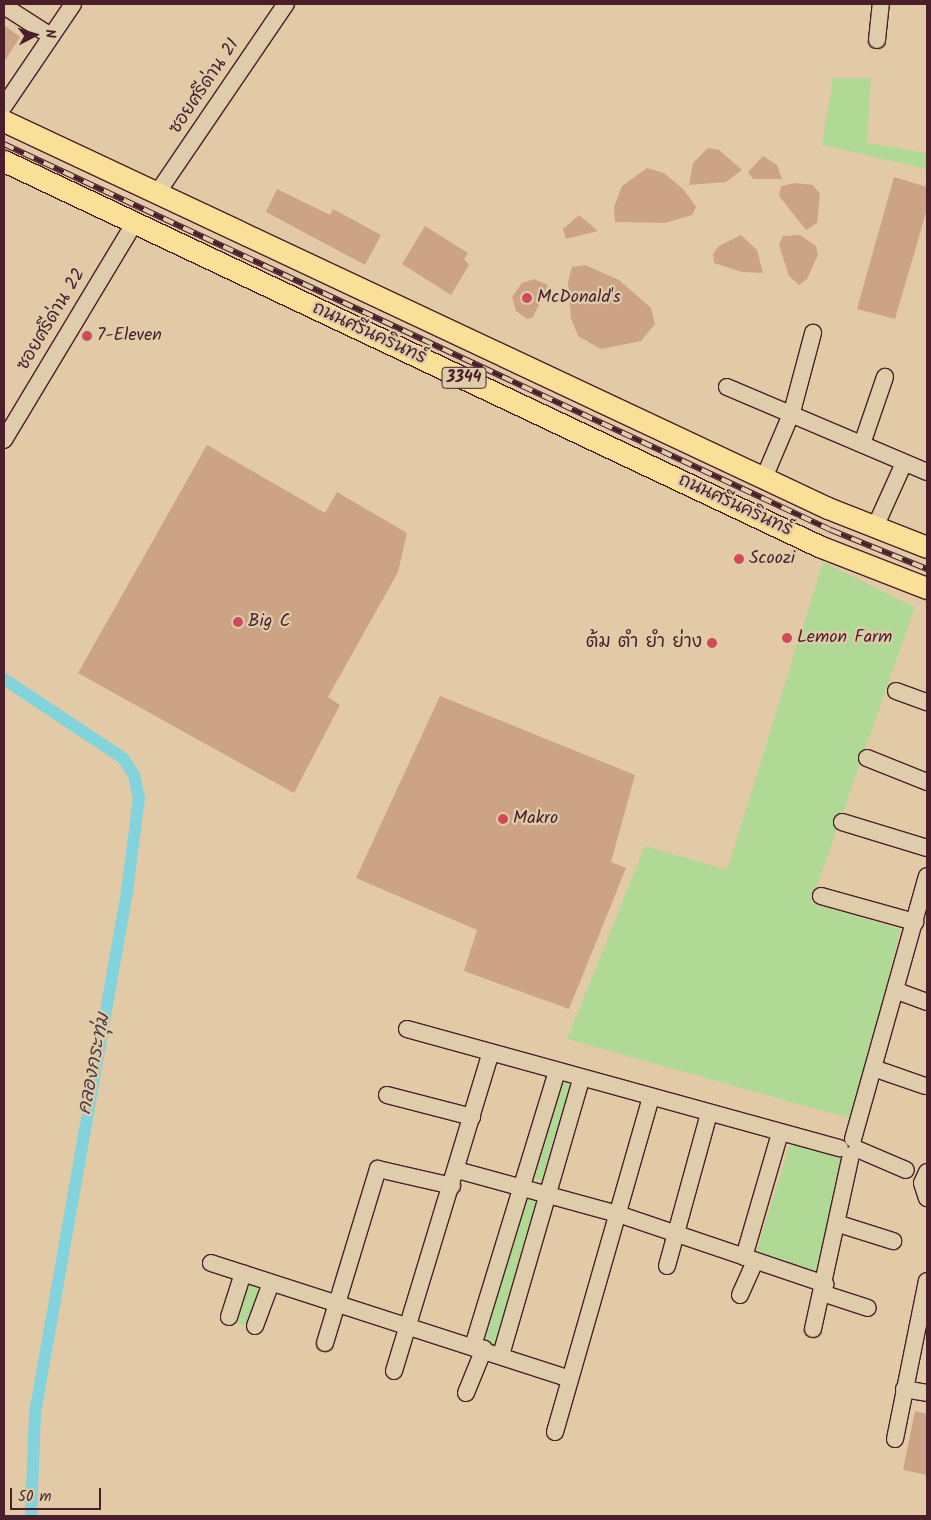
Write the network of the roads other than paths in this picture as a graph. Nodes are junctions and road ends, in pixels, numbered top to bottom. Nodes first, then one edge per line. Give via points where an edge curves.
1 (74, 4) edge
2 (286, 4) edge
3 (881, 4) edge
4 (4, 6) edge
5 (51, 36) junction
6 (877, 40) dead end
7 (4, 106) edge
8 (4, 121) edge
9 (4, 161) edge
10 (158, 192) junction
11 (136, 222) junction
12 (813, 333) dead end
13 (885, 377) dead end
14 (727, 387) dead end
15 (792, 412) junction
16 (4, 440) edge
17 (862, 444) junction
18 (904, 463) junction
19 (927, 472) edge
20 (764, 478) junction
21 (876, 525) junction
22 (927, 547) edge
23 (927, 588) edge
24 (896, 691) dead end
25 (927, 702) edge
26 (867, 758) dead end
27 (927, 782) edge
28 (842, 822) dead end
29 (927, 848) edge
30 (927, 876) edge
31 (821, 896) dead end
32 (920, 918) edge
33 (896, 991) junction
34 (927, 1002) edge
35 (408, 1028) dead end
36 (490, 1052) junction
37 (876, 1069) junction
38 (556, 1072) junction
39 (581, 1079) junction
40 (925, 1086) dead end
41 (387, 1094) dead end
42 (651, 1097) junction
43 (709, 1113) junction
44 (472, 1116) junction
45 (780, 1133) junction
46 (850, 1148) junction
47 (457, 1170) junction
48 (906, 1170) dead end
49 (927, 1172) edge
50 (452, 1186) junction
51 (520, 1190) junction
52 (547, 1198) junction
53 (927, 1198) edge
54 (618, 1214) junction
55 (839, 1224) junction
56 (676, 1234) junction
57 (893, 1241) dead end
58 (750, 1259) junction
59 (211, 1263) dead end
60 (667, 1266) dead end
61 (243, 1273) junction
62 (927, 1281) edge
63 (271, 1283) junction
64 (824, 1289) junction
65 (740, 1295) dead end
66 (337, 1303) junction
67 (868, 1308) dead end
68 (229, 1317) dead end
69 (410, 1324) junction
70 (255, 1326) dead end
71 (813, 1329) dead end
72 (325, 1343) dead end
73 (478, 1347) junction
74 (501, 1355) junction
75 (394, 1371) dead end
76 (570, 1379) junction
77 (904, 1388) junction
78 (466, 1393) dead end
79 (927, 1393) edge
80 (555, 1432) dead end
81 (895, 1440) dead end

1 - 5 street
2 - 10 street, ซอยศรีด่าน 21
3 - 6 street
4 - 5 street
5 - 7 street
8 - 10 main road, ถนนศรีนครินทร์ / 3344
9 - 11 main road, ถนนศรีนครินทร์ / 3344
10 - 20 main road, ถนนศรีนครินทร์ / 3344
11 - 16 street, ซอยศรีด่าน 22
11 - 23 main road, ถนนศรีนครินทร์ / 3344 via 819,546
12 - 15 street
13 - 17 street
14 - 15 street
15 - 17 street
15 - 20 street
17 - 18 street
18 - 19 street
18 - 21 street
20 - 21 main road, ถนนศรีนครินทร์ / 3344
21 - 22 main road, ถนนศรีนครินทร์ / 3344
24 - 25 street
26 - 27 street
28 - 29 street
30 - 32 street
31 - 32 street
32 - 33 street
33 - 34 street
33 - 37 street
35 - 36 street
36 - 38 street
36 - 44 street
37 - 40 street
37 - 46 street
38 - 39 street
38 - 51 street
39 - 42 street
39 - 52 street
41 - 44 street
42 - 43 street
42 - 54 street
43 - 45 street
43 - 56 street
44 - 47 street
45 - 46 street
45 - 58 street
46 - 48 street
46 - 55 street
47 - 50 street
47 - 51 street
49 - 53 street via 922,1183
50 - 66 street via 378,1169
50 - 69 street
51 - 52 street
51 - 73 street
52 - 54 street
52 - 74 street
54 - 56 street
54 - 76 street
55 - 57 street
55 - 64 street
56 - 58 street
56 - 60 street
58 - 64 street
58 - 65 street
59 - 61 street
61 - 63 street
61 - 68 street
62 - 77 street
63 - 66 street
63 - 70 street
64 - 67 street
64 - 71 street
66 - 69 street
66 - 72 street
69 - 73 street
69 - 75 street
73 - 74 street
73 - 78 street
74 - 76 street
76 - 80 street
77 - 79 street
77 - 81 street

